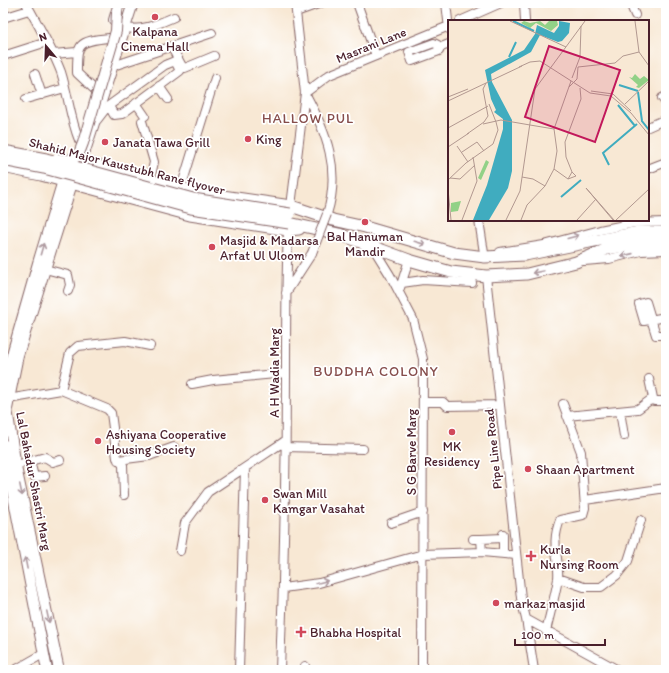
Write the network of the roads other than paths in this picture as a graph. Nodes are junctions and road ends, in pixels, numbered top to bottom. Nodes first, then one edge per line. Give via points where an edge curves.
1 (133, 3) edge
2 (295, 3) edge
3 (321, 3) edge
4 (357, 3) edge
5 (446, 3) edge
6 (501, 3) edge
7 (524, 3) edge
8 (630, 3) edge
9 (28, 6) edge
10 (118, 8) edge
11 (296, 12) junction
12 (635, 15) dead end
13 (174, 16) dead end
14 (3, 18) edge
15 (448, 20) edge
16 (462, 20) edge
17 (525, 20) edge
18 (448, 26) edge
19 (125, 28) junction
20 (212, 33) dead end
21 (425, 36) junction
22 (109, 38) junction
23 (47, 42) junction
24 (448, 44) edge
25 (428, 45) junction
26 (171, 46) junction
27 (439, 48) junction
28 (77, 52) junction
29 (53, 54) junction
30 (3, 56) edge
31 (214, 56) dead end
32 (376, 56) junction
33 (113, 66) junction
34 (35, 74) dead end
35 (215, 78) dead end
36 (160, 86) junction
37 (65, 88) junction
38 (94, 89) junction
39 (305, 94) junction
40 (42, 95) junction
41 (666, 96) edge
42 (26, 99) dead end
43 (168, 99) dead end
44 (136, 103) junction
45 (666, 103) edge
46 (109, 106) junction
47 (666, 119) edge
48 (96, 120) junction
49 (649, 127) edge
50 (79, 140) junction
51 (3, 147) edge
52 (3, 151) edge
53 (3, 160) edge
54 (76, 161) junction
55 (666, 162) edge
56 (3, 167) edge
57 (649, 169) edge
58 (153, 181) junction
59 (67, 182) junction
60 (181, 188) junction
61 (63, 194) junction
62 (148, 204) junction
63 (289, 218) junction
64 (479, 221) edge
65 (666, 222) edge
66 (666, 232) edge
67 (592, 236) junction
68 (666, 243) edge
69 (372, 246) junction
70 (666, 250) edge
71 (485, 255) junction
72 (409, 260) junction
73 (576, 262) junction
74 (45, 269) junction
75 (486, 276) junction
76 (37, 278) junction
77 (402, 283) junction
78 (472, 283) dead end
79 (68, 291) dead end
80 (399, 292) junction
81 (285, 294) junction
82 (666, 317) edge
83 (666, 335) edge
84 (150, 346) dead end
85 (286, 373) junction
86 (648, 379) dead end
87 (192, 384) dead end
88 (3, 386) edge
89 (61, 390) junction
90 (652, 398) junction
91 (8, 399) junction
92 (666, 401) edge
93 (423, 402) junction
94 (563, 404) dead end
95 (500, 405) junction
96 (620, 411) junction
97 (567, 416) junction
98 (624, 436) dead end
99 (3, 444) edge
100 (285, 444) junction
101 (174, 447) dead end
102 (363, 449) dead end
103 (60, 460) dead end
104 (118, 460) junction
105 (30, 461) junction
106 (16, 465) junction
107 (245, 468) junction
108 (45, 476) dead end
109 (6, 478) edge
110 (666, 488) edge
111 (124, 494) dead end
112 (585, 500) junction
113 (423, 512) junction
114 (641, 520) dead end
115 (391, 523) dead end
116 (180, 551) dead end
117 (482, 552) junction
118 (423, 554) junction
119 (503, 554) junction
120 (516, 555) junction
121 (558, 578) junction
122 (283, 588) junction
123 (526, 619) junction
124 (546, 631) junction
125 (44, 654) junction
126 (15, 670) edge
127 (47, 670) edge
128 (59, 670) edge
129 (239, 670) edge
130 (280, 670) edge
131 (422, 670) edge
132 (534, 670) edge
133 (618, 670) edge

1 - 19 main road, Lal Bahadur Shastri Marg
2 - 11 street
3 - 11 street
4 - 32 street
5 - 15 street
6 - 16 street
7 - 17 street
8 - 12 street
9 - 14 street
9 - 23 street
10 - 22 main road, Lal Bahadur Shastri Marg
10 - 51 main road, bridge via 116,32 78,156 64,160 9,146
11 - 39 street
13 - 19 street via 153,26 133,30
18 - 21 street, Masrani Lane
19 - 33 main road, Lal Bahadur Shastri Marg
20 - 26 street
21 - 25 street
21 - 32 street, Masrani Lane
22 - 28 street via 81,44
22 - 38 main road, Lal Bahadur Shastri Marg
23 - 29 street
23 - 30 street
24 - 27 street
25 - 27 street via 436,43
25 - 27 street via 409,52 412,61 439,51
26 - 31 street via 183,68
26 - 33 street
28 - 29 street
28 - 38 street via 77,73
29 - 37 street
32 - 39 street, Masrani Lane via 329,75
33 - 48 main road, Lal Bahadur Shastri Marg
34 - 40 street
35 - 60 street
36 - 43 street
36 - 44 street
36 - 46 street via 180,71 175,62 165,65
37 - 40 street
37 - 50 street via 72,124
38 - 50 main road, Lal Bahadur Shastri Marg
39 - 63 street, A H Wadia Marg
39 - 81 street, bridge via 320,120 332,163 333,195 312,253
40 - 42 street
41 - 45 street via 662,98
44 - 46 street via 117,116 114,116
44 - 58 street via 144,118 154,162
46 - 48 street
47 - 49 street
48 - 54 main road, Lal Bahadur Shastri Marg
50 - 54 main road, Lal Bahadur Shastri Marg
52 - 63 highway, Shahid Major Kaustubh Rane flyover, bridge via 46,159 193,199
53 - 63 highway, Shahid Major Kaustubh Rane flyover, bridge via 44,168 191,208
54 - 58 highway
54 - 59 main road, Lal Bahadur Shastri Marg
55 - 57 street
56 - 59 highway
58 - 60 highway
58 - 62 highway
59 - 61 main road, Lal Bahadur Shastri Marg
59 - 62 highway
60 - 63 highway via 226,198
61 - 74 main road, Lal Bahadur Shastri Marg
76 -> 61 main road, Lal Bahadur Shastri Marg
62 - 63 highway via 222,221
63 - 69 highway, Shahid Major Kaustubh Rane flyover via 312,229 339,234
63 -> 71 highway, Shahid Major Kaustubh Rane flyover via 315,215 454,253
63 - 81 street, A H Wadia Marg
64 - 71 street
65 - 67 street via 634,223
66 - 67 highway, Shahid Major Kaustubh Rane flyover
71 -> 67 highway, Shahid Major Kaustubh Rane flyover via 525,255
68 - 73 highway, Shahid Major Kaustubh Rane flyover via 640,243 607,249
69 - 72 highway, Shahid Major Kaustubh Rane flyover
69 - 80 street, S G Barve Marg
70 -> 73 street
72 - 75 highway, Shahid Major Kaustubh Rane flyover via 451,272
72 - 77 street
73 -> 75 highway, Shahid Major Kaustubh Rane flyover via 527,274
74 - 76 main road, Lal Bahadur Shastri Marg
74 - 79 street via 68,275
75 - 95 street, Pipe Line Road
76 - 88 main road, Lal Bahadur Shastri Marg
76 - 91 main road, Lal Bahadur Shastri Marg
77 - 78 street via 423,280
77 - 80 street
80 - 93 street, S G Barve Marg via 413,319 423,360
81 - 85 street, A H Wadia Marg
82 - 83 street via 652,319 656,335
84 - 89 street via 125,341 78,346 70,353
85 - 87 street
85 - 100 street, A H Wadia Marg
86 - 90 street
89 - 91 street
89 - 104 street via 111,412
90 - 92 street via 654,401
90 - 96 street via 638,409
91 - 106 main road, Lal Bahadur Shastri Marg via 7,408
93 - 95 street via 439,401 447,406
93 - 113 street, S G Barve Marg
94 - 97 street
95 - 120 street, Pipe Line Road
96 - 97 street
96 - 98 street
97 - 112 street via 581,452
99 - 109 main road, Lal Bahadur Shastri Marg
100 - 102 street
100 - 107 street
100 - 122 street, A H Wadia Marg
101 - 104 street via 149,456
103 - 105 street via 53,462 45,457
104 - 111 street via 123,465
105 - 106 street
105 - 108 street via 34,477
106 -> 128 main road, Lal Bahadur Shastri Marg
107 - 116 street via 208,492 185,523
107 - 129 street
125 -> 109 main road, Lal Bahadur Shastri Marg
110 - 112 street
112 - 121 street via 583,515 560,520 556,531
113 - 115 street
113 - 118 street, S G Barve Marg
114 - 121 street via 628,561 617,575 601,587 584,587
117 - 118 street
117 - 119 street
117 - 119 street via 477,539 503,536
122 -> 118 street via 319,583
118 - 131 street, S G Barve Marg
119 - 120 street
120 - 123 street, Pipe Line Road
121 - 124 street
122 - 130 street, A H Wadia Marg
123 - 124 street
123 - 132 street, Pipe Line Road
124 - 133 street
125 - 126 street
125 - 127 main road, Lal Bahadur Shastri Marg

